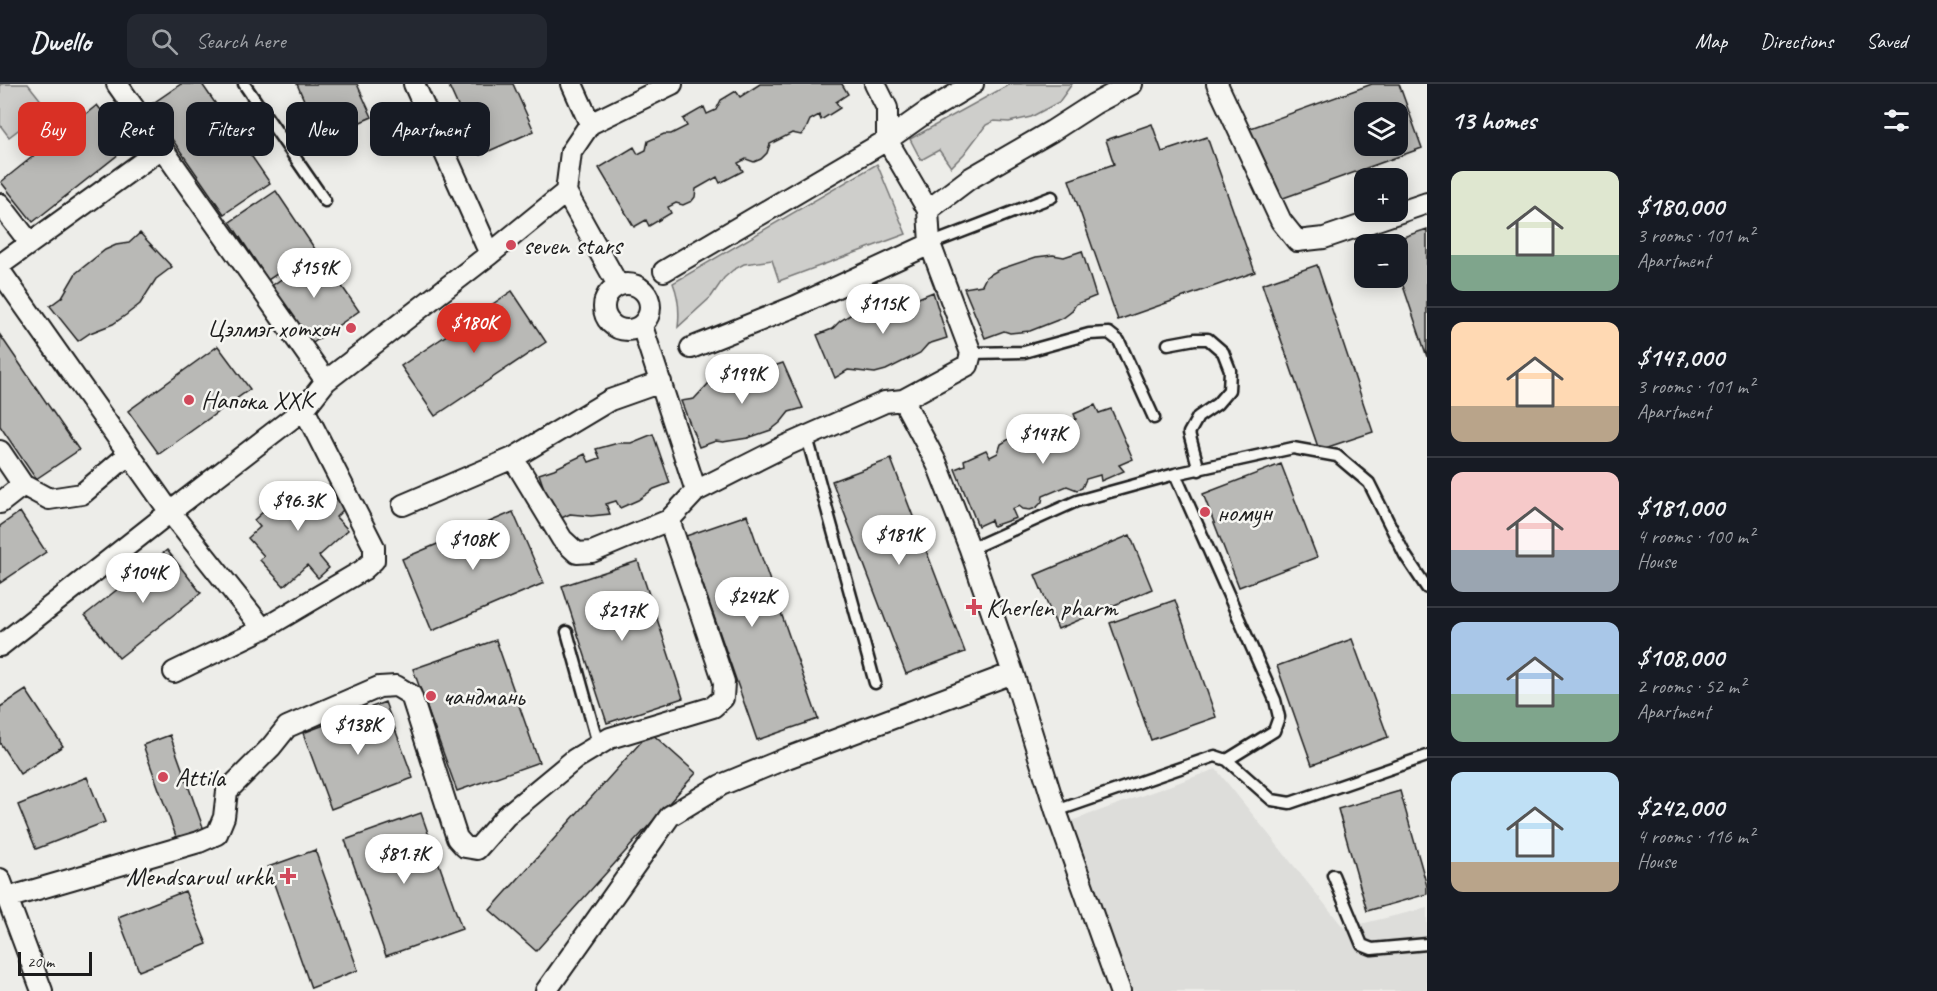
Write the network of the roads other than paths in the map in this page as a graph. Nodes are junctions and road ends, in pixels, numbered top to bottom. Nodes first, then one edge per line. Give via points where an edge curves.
1 (117, 84) edge
2 (244, 84) edge
3 (414, 84) edge
4 (572, 84) edge
5 (672, 84) edge
6 (875, 84) edge
7 (973, 84) edge
8 (1132, 84) edge
9 (1220, 85) edge
10 (130, 102) edge
11 (590, 124) junction
12 (887, 140) junction
13 (151, 156) edge
14 (168, 156) edge
15 (566, 192) junction
16 (1052, 197) dead end
17 (325, 201) dead end
18 (1427, 203) edge
19 (0, 204) edge
20 (928, 210) junction
21 (30, 243) junction
22 (930, 244) junction
23 (490, 254) junction
24 (0, 265) edge
25 (0, 270) edge
26 (664, 271) dead end
27 (618, 285) junction
28 (642, 326) junction
29 (1168, 344) dead end
30 (691, 348) dead end
31 (971, 352) junction
32 (326, 381) junction
33 (661, 382) junction
34 (903, 400) junction
35 (304, 409) junction
36 (1154, 418) dead end
37 (807, 437) junction
38 (0, 451) edge
39 (129, 454) junction
40 (513, 458) junction
41 (1199, 470) junction
42 (1175, 474) junction
43 (23, 485) junction
44 (696, 491) junction
45 (0, 503) edge
46 (403, 505) dead end
47 (170, 512) junction
48 (669, 520) junction
49 (970, 549) junction
50 (1427, 588) edge
51 (263, 629) junction
52 (567, 632) dead end
53 (0, 646) edge
54 (174, 672) dead end
55 (1013, 673) junction
56 (875, 683) dead end
57 (598, 744) junction
58 (1427, 756) edge
59 (1227, 760) junction
60 (1056, 811) junction
61 (1333, 875) dead end
62 (4, 889) edge
63 (1427, 944) edge
64 (42, 991) edge
65 (546, 991) edge
66 (1120, 991) edge

1 - 10 street
2 - 17 lane
3 - 23 street
4 - 11 street
5 - 11 street
6 - 12 street via 887,108
7 - 12 street
8 - 20 street via 969,179
9 - 18 street via 1281,221 1297,241 1324,238
11 - 15 street via 571,152
12 - 20 street
12 - 26 street
13 - 21 street
14 - 32 street
15 - 23 street
15 - 27 street
16 - 22 lane
19 - 21 street
20 - 22 street
21 - 24 street
22 - 30 street via 796,306
22 - 31 street
23 - 32 street
25 - 39 street
27 - 28 street via 637,286 650,300 651,310
27 - 28 street via 606,296 604,313 608,321 623,331
28 - 33 street
29 - 41 lane via 1208,339 1223,352 1230,370 1229,390 1198,417 1189,433
31 - 34 street via 968,365
31 - 36 lane via 1024,352 1089,334 1109,333 1119,341
32 - 35 street
33 - 40 street via 610,400
33 - 44 street
34 - 37 street via 885,402
34 - 49 street via 937,464
35 - 47 street
35 - 51 street via 374,547 374,560
37 - 44 street
37 - 56 lane
38 - 43 street
39 - 43 street via 82,494 48,499
39 - 47 street
40 - 46 street
40 - 48 street via 562,539 577,553 592,552
41 - 42 lane
41 - 50 lane via 1293,448 1337,456 1369,483
42 - 49 lane via 1077,501
42 - 59 lane via 1275,700 1279,717 1274,731
43 - 45 street
44 - 48 street
47 - 51 street
47 - 53 street
48 - 57 street via 724,682 723,698 713,707
49 - 55 street
51 - 54 street
52 - 57 lane
55 - 60 street
55 - 65 street via 721,785 670,816
57 - 62 street via 506,816 477,849 465,847 457,838 411,695 396,686 379,687 287,727 227,790 218,834 199,842
58 - 59 lane via 1290,803 1272,800
59 - 60 lane via 1215,756
60 - 66 street
61 - 63 lane via 1362,945 1372,949
62 - 64 street

